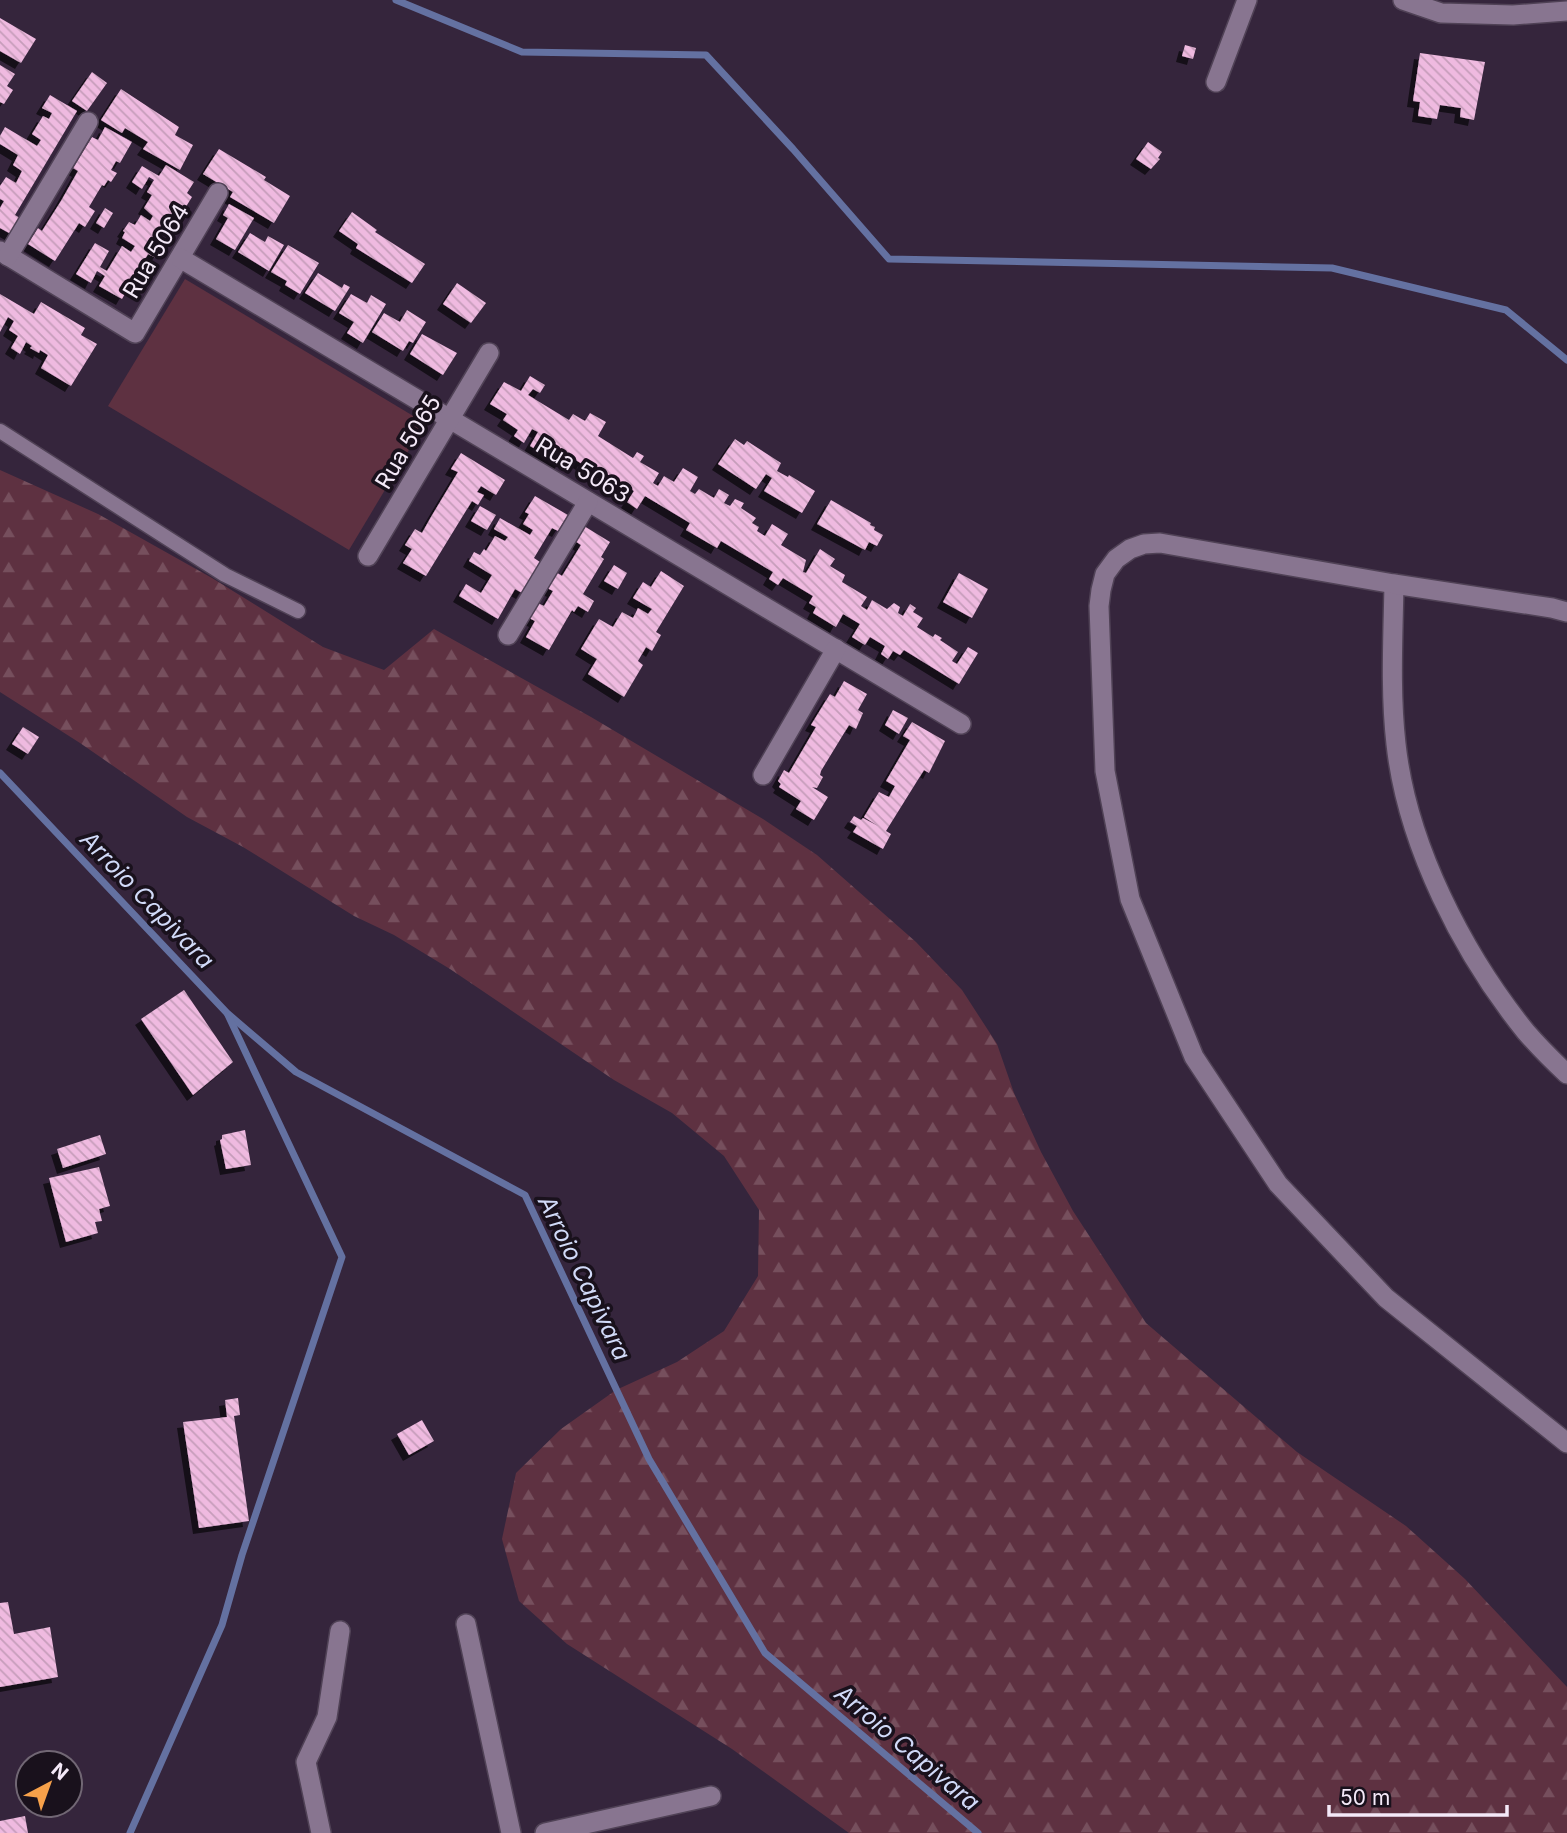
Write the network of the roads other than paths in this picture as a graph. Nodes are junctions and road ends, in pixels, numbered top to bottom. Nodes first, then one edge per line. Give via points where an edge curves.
1 (1247, 0) edge
2 (1403, 0) edge
3 (1567, 11) edge
4 (1216, 82) dead end
5 (88, 122) dead end
6 (218, 193) dead end
7 (4, 254) edge
8 (180, 258) junction
9 (489, 353) dead end
10 (450, 419) junction
11 (0, 431) edge
12 (588, 502) junction
13 (368, 556) dead end
14 (1394, 584) junction
15 (298, 611) dead end
16 (1567, 612) edge
17 (508, 635) dead end
18 (836, 649) junction
19 (961, 724) dead end
20 (763, 775) dead end
21 (1567, 1074) edge
22 (1567, 1443) edge
23 (466, 1624) dead end
24 (340, 1631) dead end
25 (710, 1796) dead end
26 (321, 1833) edge
27 (511, 1833) edge
28 (547, 1833) edge

1 - 4 street
2 - 3 street via 1441,13
5 - 7 street
6 - 8 street, Rua 5064
7 - 8 street, Rua 5064 via 135,333
8 - 10 street, Rua 5063
9 - 10 street, Rua 5065
10 - 12 street, Rua 5063
10 - 13 street, Rua 5065
11 - 15 lane via 225,575
12 - 17 street
12 - 18 street, Rua 5063
14 - 16 street
14 - 21 street via 1396,746 1423,850 1444,900 1487,977 1528,1034
14 - 22 street via 1160,543 1130,549 1116,559 1105,574 1099,606 1105,771 1130,899 1194,1057 1278,1184 1386,1298
18 - 19 street, Rua 5063
18 - 20 street
23 - 27 street
24 - 26 street via 327,1717 306,1762
25 - 28 street

